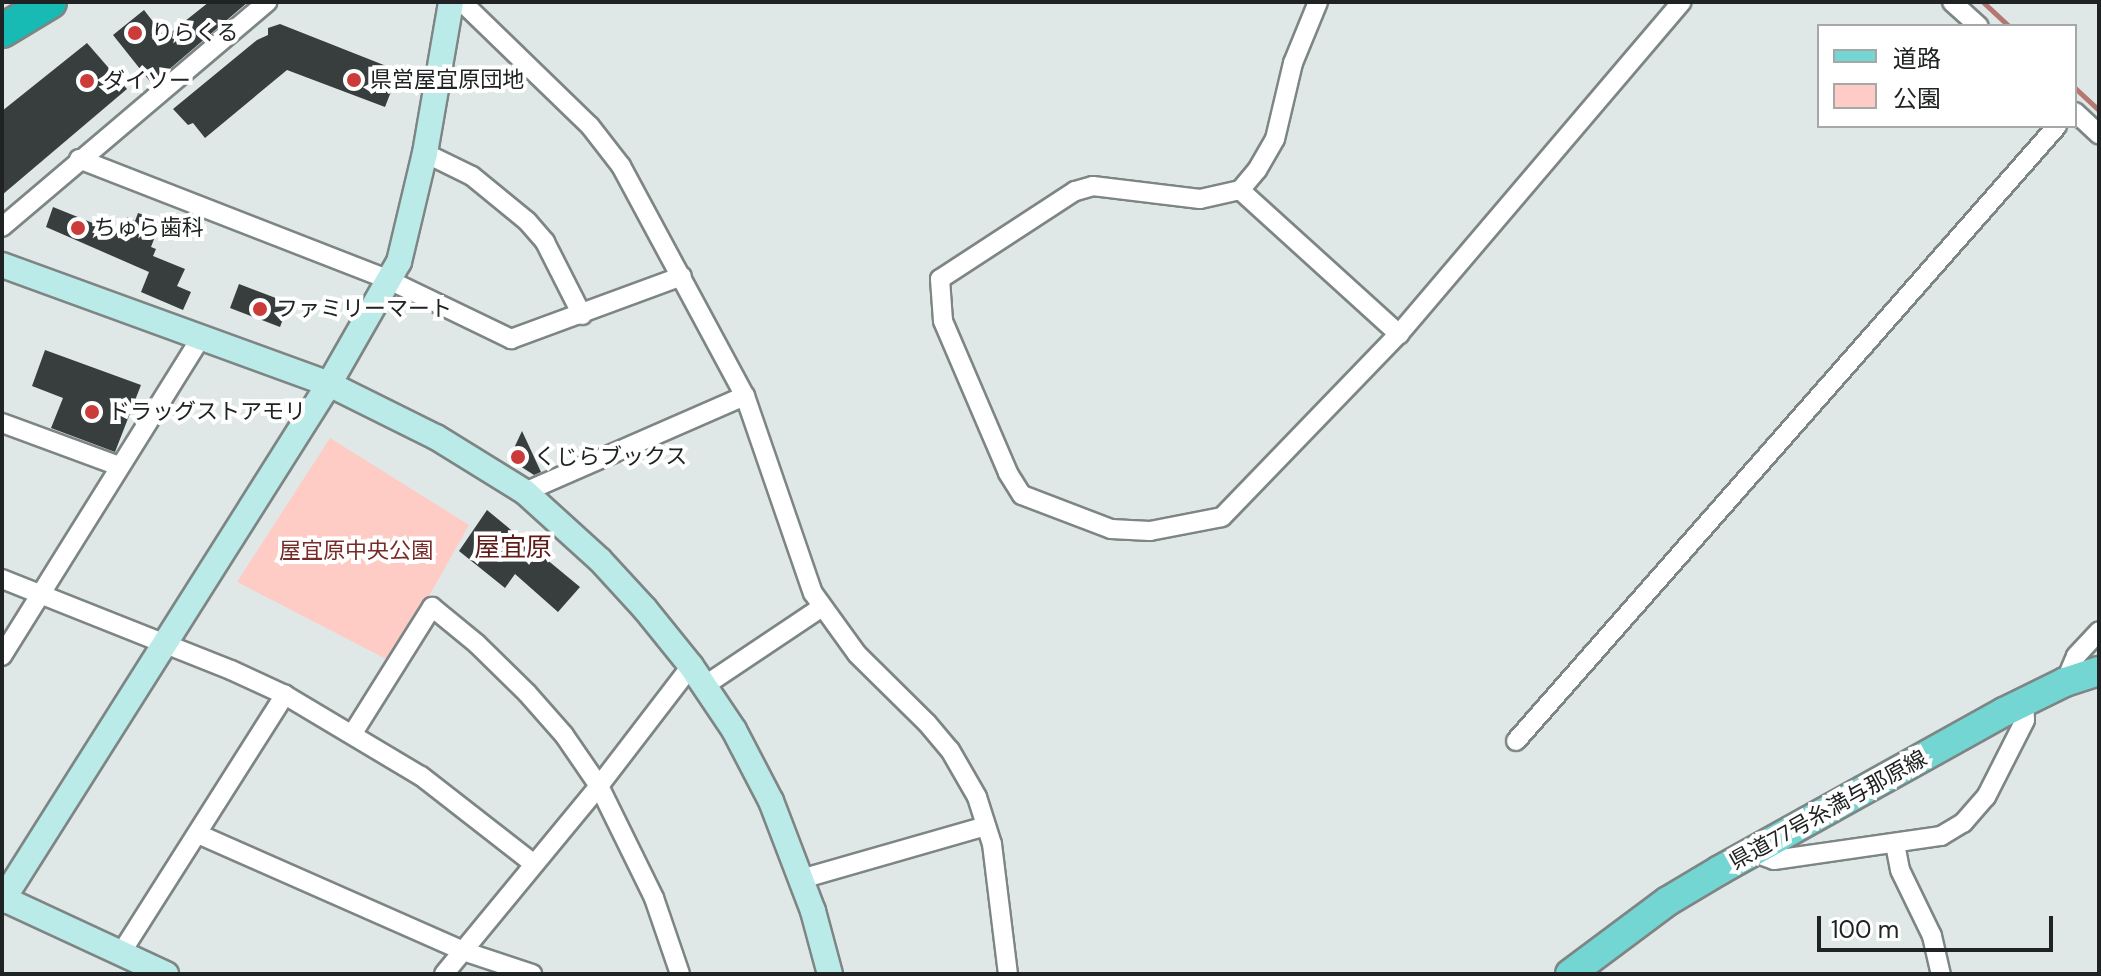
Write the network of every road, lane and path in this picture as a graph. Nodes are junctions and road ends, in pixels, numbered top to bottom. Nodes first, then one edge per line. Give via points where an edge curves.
1 (50, 2) edge
2 (267, 2) edge
3 (451, 2) edge
4 (462, 2) edge
5 (1318, 2) edge
6 (1682, 2) edge
7 (1952, 2) edge
8 (1977, 24) edge
9 (2, 31) edge
10 (2077, 114) edge
11 (2055, 128) edge
12 (2099, 134) edge
13 (425, 153) junction
14 (79, 159) junction
15 (1240, 190) junction
16 (2, 227) edge
17 (2, 265) edge
18 (682, 276) junction
19 (389, 280) junction
20 (582, 315) junction
21 (1399, 334) junction
22 (200, 339) junction
23 (329, 384) junction
24 (745, 396) junction
25 (2, 423) edge
26 (119, 466) junction
27 (525, 492) junction
28 (2, 579) edge
29 (40, 594) junction
30 (822, 607) junction
31 (2099, 631) edge
32 (164, 643) junction
33 (2, 656) edge
34 (2099, 671) edge
35 (698, 676) junction
36 (2065, 682) junction
37 (285, 695) junction
38 (2024, 703) junction
39 (353, 733) junction
40 (1516, 741) dead end
41 (599, 786) junction
42 (986, 826) junction
43 (198, 834) junction
44 (1895, 844) junction
45 (1752, 852) junction
46 (534, 864) junction
47 (801, 879) junction
48 (2, 899) edge
49 (463, 951) junction
50 (121, 953) junction
51 (166, 974) edge
52 (444, 974) edge
53 (532, 974) edge
54 (680, 974) edge
55 (830, 974) edge
56 (1008, 974) edge
57 (1570, 974) edge
58 (1941, 974) edge

1 - 9 highway
2 - 14 street
3 - 13 street
4 - 18 street via 590,126 621,166
5 - 15 street via 1293,63 1275,139
6 - 21 street
7 - 8 street
10 - 12 street
11 - 40 street
13 - 19 street via 399,262
13 - 20 street via 472,176 527,221 545,242
14 - 16 street
14 - 19 street
15 - 21 street
15 - 21 street via 1200,199 1093,186 1075,191 940,279 943,321 1022,495 1111,529 1150,531 1222,517
17 - 22 street
18 - 20 street
18 - 24 street
19 - 20 street via 511,339
19 - 23 street
22 - 23 street
22 - 26 street
23 - 27 street via 436,437
23 - 32 street
24 - 27 street
24 - 30 street via 796,549
25 - 26 street
26 - 29 street
27 - 35 street via 600,560
28 - 29 street
29 - 32 street
29 - 33 street
30 - 35 street
30 - 42 street via 857,654 950,750 977,797
31 - 36 street via 2076,656
32 - 37 street
32 - 48 street
34 - 36 main road, 県道77号糸満与那原線
35 - 41 street
35 - 47 street via 771,801
36 - 38 main road, 県道77号糸満与那原線
37 - 39 street
37 - 43 street
38 - 44 street via 2025,720 1976,811 1941,836
38 - 45 main road, 県道77号糸満与那原線
39 - 41 street via 432,607 527,693
39 - 46 street via 421,776
41 - 46 street
41 - 54 street via 654,898
42 - 47 street
42 - 56 street
43 - 49 street
43 - 50 street
44 - 45 street via 1774,860
44 - 58 street via 1900,870 1932,936
45 - 57 main road, 県道77号糸満与那原線 via 1668,901
46 - 49 street
47 - 55 street
48 - 50 street
49 - 52 street
49 - 53 street
50 - 51 street

